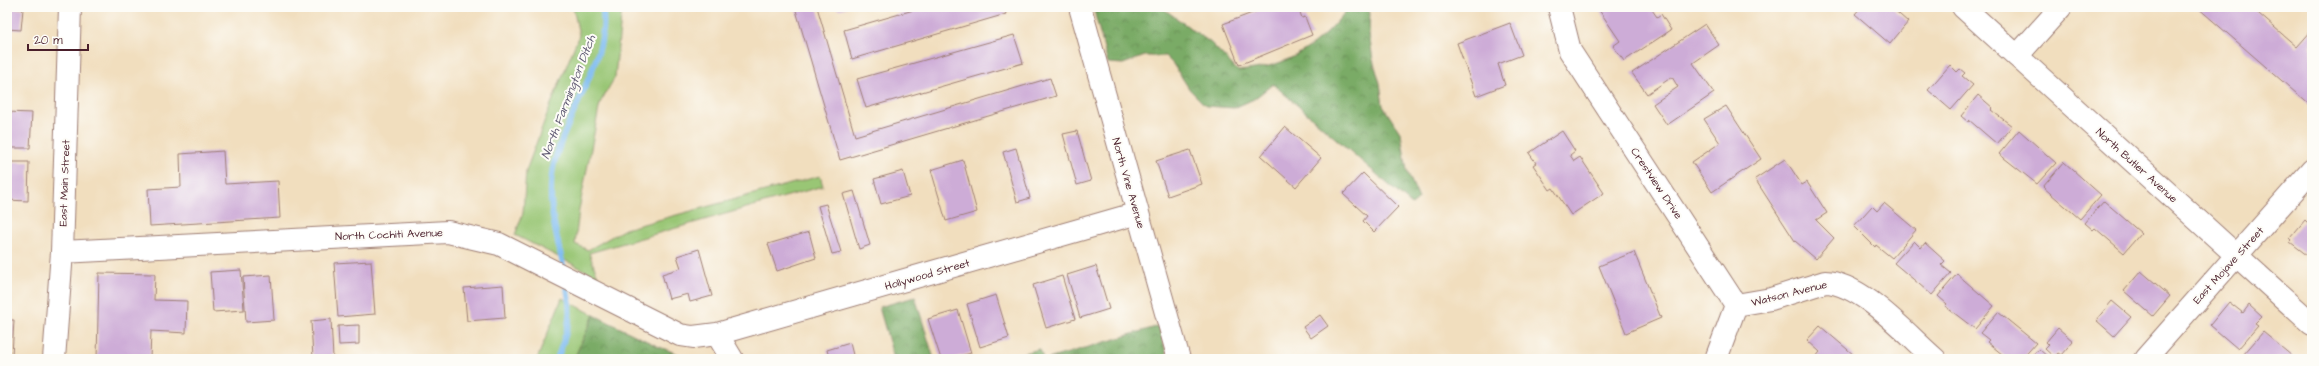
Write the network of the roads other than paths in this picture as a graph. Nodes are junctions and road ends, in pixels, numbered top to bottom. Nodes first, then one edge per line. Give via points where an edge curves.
1 (70, 7) edge
2 (1080, 7) edge
3 (1559, 7) edge
4 (1963, 7) edge
5 (2061, 7) edge
6 (2017, 56) junction
7 (2312, 170) edge
8 (1138, 213) junction
9 (62, 252) junction
10 (2236, 255) junction
11 (1736, 304) junction
12 (2312, 324) edge
13 (717, 334) junction
14 (54, 359) edge
15 (732, 359) edge
16 (1179, 359) edge
17 (1716, 359) edge
18 (1935, 359) edge
19 (2145, 359) edge

1 - 9 street, East Main Street
2 - 8 street, North Vine Avenue
3 - 11 street, Crestview Drive via 1570,51
4 - 6 street, North Butler Avenue
5 - 6 street
6 - 10 street, North Butler Avenue
7 - 10 street, East Mojave Street
8 - 13 street, Hollywood Street
8 - 16 street, North Vine Avenue
9 - 13 street, North Cochiti Avenue via 448,232 500,244 680,335 693,337
9 - 14 street, East Main Street
10 - 12 street, North Butler Avenue
10 - 19 street, East Mojave Street
11 - 17 street
11 - 18 street, Watson Avenue via 1771,299 1832,282 1846,286 1867,298
13 - 15 street

